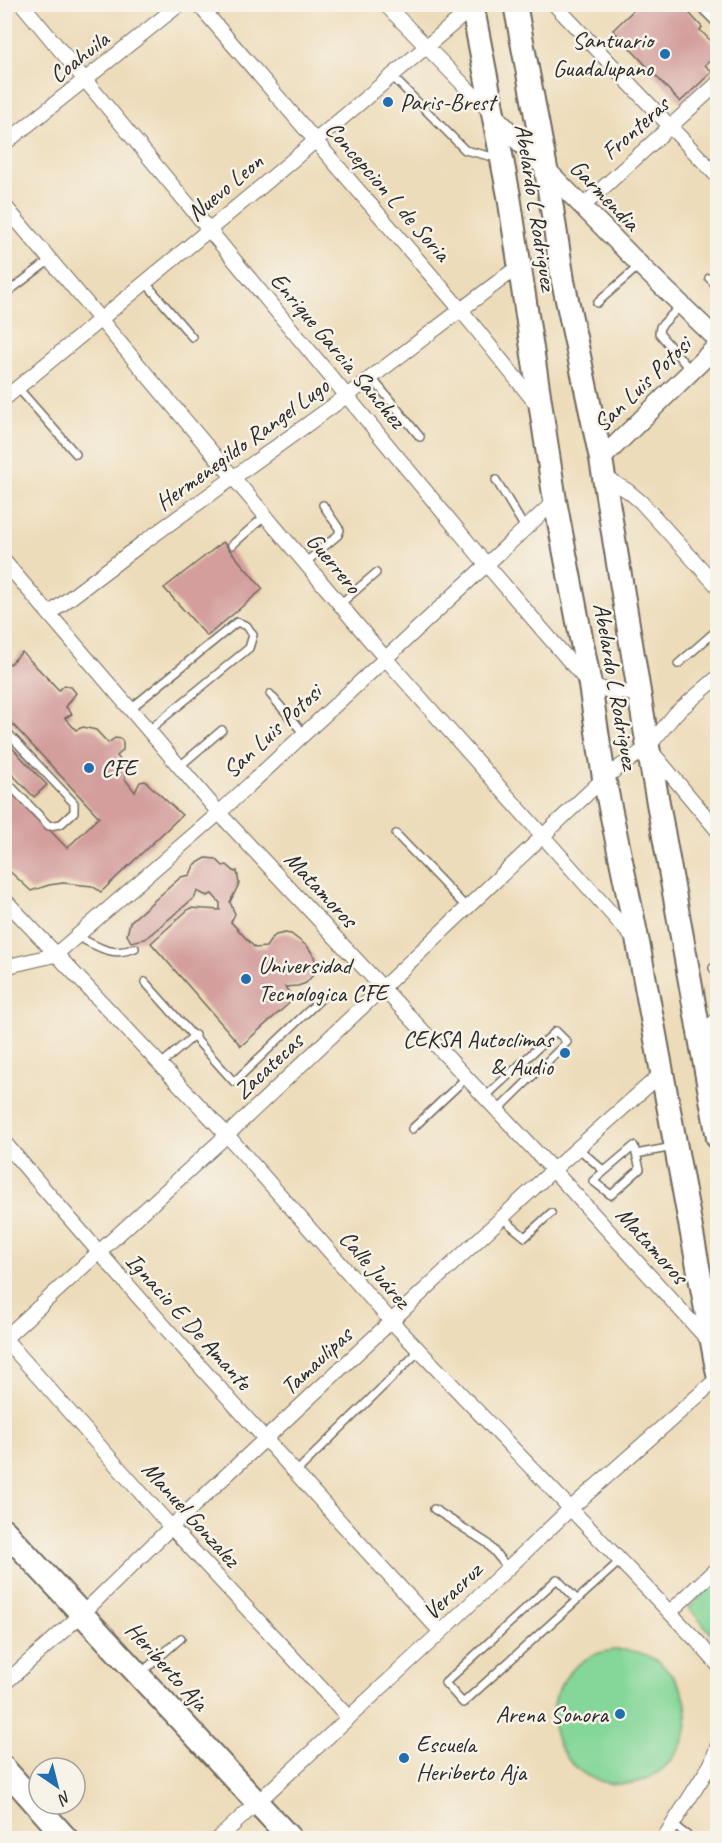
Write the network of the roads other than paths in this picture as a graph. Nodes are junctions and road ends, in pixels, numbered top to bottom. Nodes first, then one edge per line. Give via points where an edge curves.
1 (22, 4) edge
2 (180, 4) edge
3 (198, 4) edge
4 (385, 4) edge
5 (515, 4) edge
6 (554, 4) edge
7 (705, 4) edge
8 (473, 6) edge
9 (717, 17) edge
10 (426, 46) junction
11 (391, 75) junction
12 (85, 82) junction
13 (717, 83) edge
14 (494, 116) junction
15 (669, 127) junction
16 (314, 141) junction
17 (4, 144) edge
18 (502, 159) junction
19 (546, 169) junction
20 (717, 177) edge
21 (4, 205) edge
22 (583, 206) junction
23 (208, 230) junction
24 (50, 260) junction
25 (640, 265) junction
26 (519, 266) junction
27 (709, 278) dead end
28 (145, 282) junction
29 (717, 287) edge
30 (4, 295) edge
31 (597, 303) dead end
32 (681, 304) junction
33 (461, 310) junction
34 (100, 319) junction
35 (192, 338) dead end
36 (717, 342) edge
37 (691, 371) junction
38 (372, 378) junction
39 (18, 388) junction
40 (348, 395) junction
41 (4, 399) edge
42 (541, 410) junction
43 (420, 437) dead end
44 (76, 454) dead end
45 (602, 467) junction
46 (233, 477) junction
47 (496, 480) dead end
48 (555, 501) junction
49 (323, 506) dead end
50 (265, 516) junction
51 (525, 528) junction
52 (232, 545) dead end
53 (4, 561) edge
54 (305, 563) junction
55 (486, 564) junction
56 (376, 573) dead end
57 (717, 587) edge
58 (340, 604) junction
59 (50, 614) junction
60 (717, 629) edge
61 (385, 658) junction
62 (678, 664) dead end
63 (717, 676) edge
64 (590, 685) junction
65 (270, 694) dead end
66 (639, 694) junction
67 (130, 709) junction
68 (4, 729) edge
69 (222, 729) dead end
70 (149, 730) junction
71 (304, 734) junction
72 (648, 747) junction
73 (180, 766) junction
74 (604, 778) junction
75 (4, 779) edge
76 (219, 813) junction
77 (717, 831) edge
78 (396, 834) dead end
79 (545, 836) junction
80 (4, 899) edge
81 (468, 909) junction
82 (76, 936) junction
83 (638, 943) junction
84 (135, 948) dead end
85 (55, 955) junction
86 (4, 967) edge
87 (145, 981) dead end
88 (383, 989) junction
89 (325, 995) dead end
90 (717, 1019) edge
91 (195, 1035) junction
92 (699, 1035) junction
93 (160, 1065) junction
94 (661, 1074) junction
95 (466, 1078) junction
96 (485, 1098) junction
97 (497, 1111) junction
98 (412, 1129) dead end
99 (227, 1135) junction
100 (717, 1138) edge
101 (4, 1142) edge
102 (675, 1147) junction
103 (578, 1148) junction
104 (636, 1154) junction
105 (553, 1170) junction
106 (604, 1171) junction
107 (551, 1213) dead end
108 (502, 1218) junction
109 (99, 1254) junction
110 (391, 1322) junction
111 (5, 1338) edge
112 (715, 1344) edge
113 (419, 1351) junction
114 (717, 1376) edge
115 (264, 1440) junction
116 (295, 1473) junction
117 (434, 1509) dead end
118 (570, 1509) junction
119 (171, 1527) junction
120 (4, 1530) edge
121 (620, 1561) junction
122 (717, 1567) edge
123 (508, 1568) junction
124 (577, 1600) junction
125 (670, 1612) junction
126 (83, 1613) junction
127 (441, 1632) junction
128 (181, 1638) dead end
129 (717, 1665) edge
130 (139, 1674) junction
131 (4, 1684) edge
132 (349, 1718) junction
133 (717, 1745) edge
134 (714, 1767) edge
135 (4, 1768) edge
136 (257, 1804) junction
137 (673, 1825) junction
138 (66, 1839) edge
139 (219, 1839) edge
140 (290, 1839) edge
141 (664, 1839) edge
142 (691, 1839) edge

1 - 12 street, Enrique Garcia Sanchez
2 - 12 street, Coahuila
3 - 16 street, Concepcion L de Soria
4 - 10 street, Garmendia
5 - 19 main road, Abelardo L Rodriguez
6 - 15 street
7 - 9 street
8 - 10 street, Nuevo Leon
8 - 14 main road, Abelardo L Rodriguez
10 - 11 street, Nuevo Leon
10 - 14 street, Garmendia
11 - 16 street, Nuevo Leon
11 - 18 lane via 465,150
12 - 17 street, Coahuila
12 - 23 street, Enrique Garcia Sanchez
13 - 15 street, Fronteras
14 - 18 main road, Abelardo L Rodriguez
14 - 19 street, Garmendia
15 - 20 street
15 - 22 street, Fronteras
16 - 23 street, Nuevo Leon
16 - 33 street, Concepcion L de Soria
18 - 26 main road, Abelardo L Rodriguez
19 - 22 street, Garmendia
19 - 45 main road, Abelardo L Rodriguez via 563,280
21 - 24 street, Guerrero
22 - 25 street, Garmendia
23 - 28 street, Nuevo Leon
23 - 40 street, Enrique Garcia Sanchez
24 - 30 lane
24 - 34 street, Guerrero
25 - 31 lane
25 - 32 street, Garmendia
26 - 33 street, Hermenegildo Rangel Lugo
26 - 42 main road, Abelardo L Rodriguez
27 - 29 lane
28 - 34 street, Nuevo Leon
28 - 35 lane
32 - 36 street, Garmendia
32 - 37 lane via 659,333
33 - 38 street, Hermenegildo Rangel Lugo
33 - 42 street, Concepcion L de Soria
34 - 39 street, Nuevo Leon
34 - 46 street, Guerrero
36 - 37 street, San Luis Potosi
37 - 45 street, San Luis Potosi
38 - 40 street, Hermenegildo Rangel Lugo
38 - 43 lane
39 - 41 street, Nuevo Leon
39 - 44 lane
40 - 46 street, Hermenegildo Rangel Lugo
40 - 55 street, Enrique Garcia Sanchez
42 - 48 main road, Abelardo L Rodriguez
45 - 57 street via 641,502
45 - 66 main road, Abelardo L Rodriguez
46 - 50 street, Guerrero
46 - 59 street, Hermenegildo Rangel Lugo
47 - 51 lane
48 - 51 street, San Luis Potosi
48 - 64 main road, Abelardo L Rodriguez
49 - 54 lane via 340,530 339,535
50 - 52 lane
50 - 54 street, Guerrero
51 - 55 street, San Luis Potosi
53 - 59 street, Matamoros
54 - 58 street, Guerrero
55 - 61 street, San Luis Potosi
55 - 64 street, Enrique Garcia Sanchez
56 - 58 lane
58 - 61 street, Guerrero
59 - 67 street, Matamoros
60 - 62 lane
61 - 71 street, San Luis Potosi
61 - 79 street, Guerrero
63 - 72 street, Zacatecas via 676,713
64 - 66 street
64 - 74 main road, Abelardo L Rodriguez
65 - 71 lane
66 - 72 main road, Abelardo L Rodriguez
67 - 70 street, Matamoros
67 - 70 lane via 237,622 247,626 253,634 249,648
68 - 75 lane via 74,803 74,812 61,824 49,826
69 - 73 lane
70 - 73 street, Matamoros
71 - 76 street, San Luis Potosi
72 - 74 street, Zacatecas
72 - 77 street
72 - 92 main road, Abelardo L Rodriguez
73 - 76 street, Matamoros
74 - 79 street, Zacatecas
74 - 83 main road, Abelardo L Rodriguez
76 - 82 street, San Luis Potosi
76 - 88 street, Matamoros
78 - 81 lane
79 - 81 street, Zacatecas
79 - 83 street, Guerrero
80 - 85 street, Calle Juárez
81 - 88 street, Zacatecas
82 - 84 lane via 112,952
82 - 85 street, San Luis Potosi
83 - 94 main road, Abelardo L Rodriguez
85 - 86 street, San Luis Potosi
85 - 93 street, Calle Juárez
87 - 91 lane
88 - 95 street, Matamoros
88 - 99 street, Zacatecas
89 - 91 lane via 234,1082
90 - 92 street
91 - 93 lane
92 - 100 main road, Abelardo L Rodriguez
93 - 99 street, Calle Juárez
94 - 102 main road, Abelardo L Rodriguez
94 - 103 street, Tamaulipas
95 - 96 street, Matamoros
95 - 98 lane
96 - 97 street, Matamoros
96 - 97 lane via 556,1031 567,1042
97 - 105 street, Matamoros
99 - 109 street, Zacatecas
99 - 110 street, Calle Juárez
101 - 109 street, Ignacio E De Amante
102 - 104 lane
102 - 112 main road, Abelardo L Rodriguez
103 - 105 street, Tamaulipas
103 - 106 lane
104 - 106 lane via 634,1146
104 - 106 lane via 639,1169 611,1194 593,1181
105 - 108 street, Tamaulipas
105 - 112 street, Matamoros
107 - 108 lane via 525,1237
108 - 110 street, Tamaulipas
109 - 111 street, Zacatecas
109 - 115 street, Ignacio E De Amante
110 - 113 street, Calle Juárez
110 - 115 street, Tamaulipas
111 - 119 street, Manuel Gonzalez
112 - 114 main road, Abelardo L Rodriguez
113 - 116 lane
113 - 118 street, Calle Juárez
114 - 118 street, Veracruz
115 - 116 street, Ignacio E De Amante
115 - 119 street, Tamaulipas
116 - 127 street, Ignacio E De Amante
117 - 123 lane via 487,1543
118 - 121 street, Calle Juárez
118 - 123 street, Veracruz
119 - 126 street, Tamaulipas
119 - 132 street, Manuel Gonzalez
120 - 126 main road, Heriberto Aja
121 - 124 lane
121 - 125 street, Calle Juárez
122 - 125 street
123 - 127 street, Veracruz
124 - 124 lane via 463,1703 446,1683 557,1579
125 - 129 street, Calle Juárez
126 - 130 main road, Heriberto Aja
126 - 131 street, Tamaulipas
127 - 132 street, Veracruz
128 - 130 lane
130 - 136 main road, Heriberto Aja
132 - 136 street, Veracruz
133 - 134 street
134 - 137 street
135 - 138 main road
136 - 139 street, Veracruz
136 - 140 main road, Heriberto Aja
137 - 141 street
137 - 142 lane

